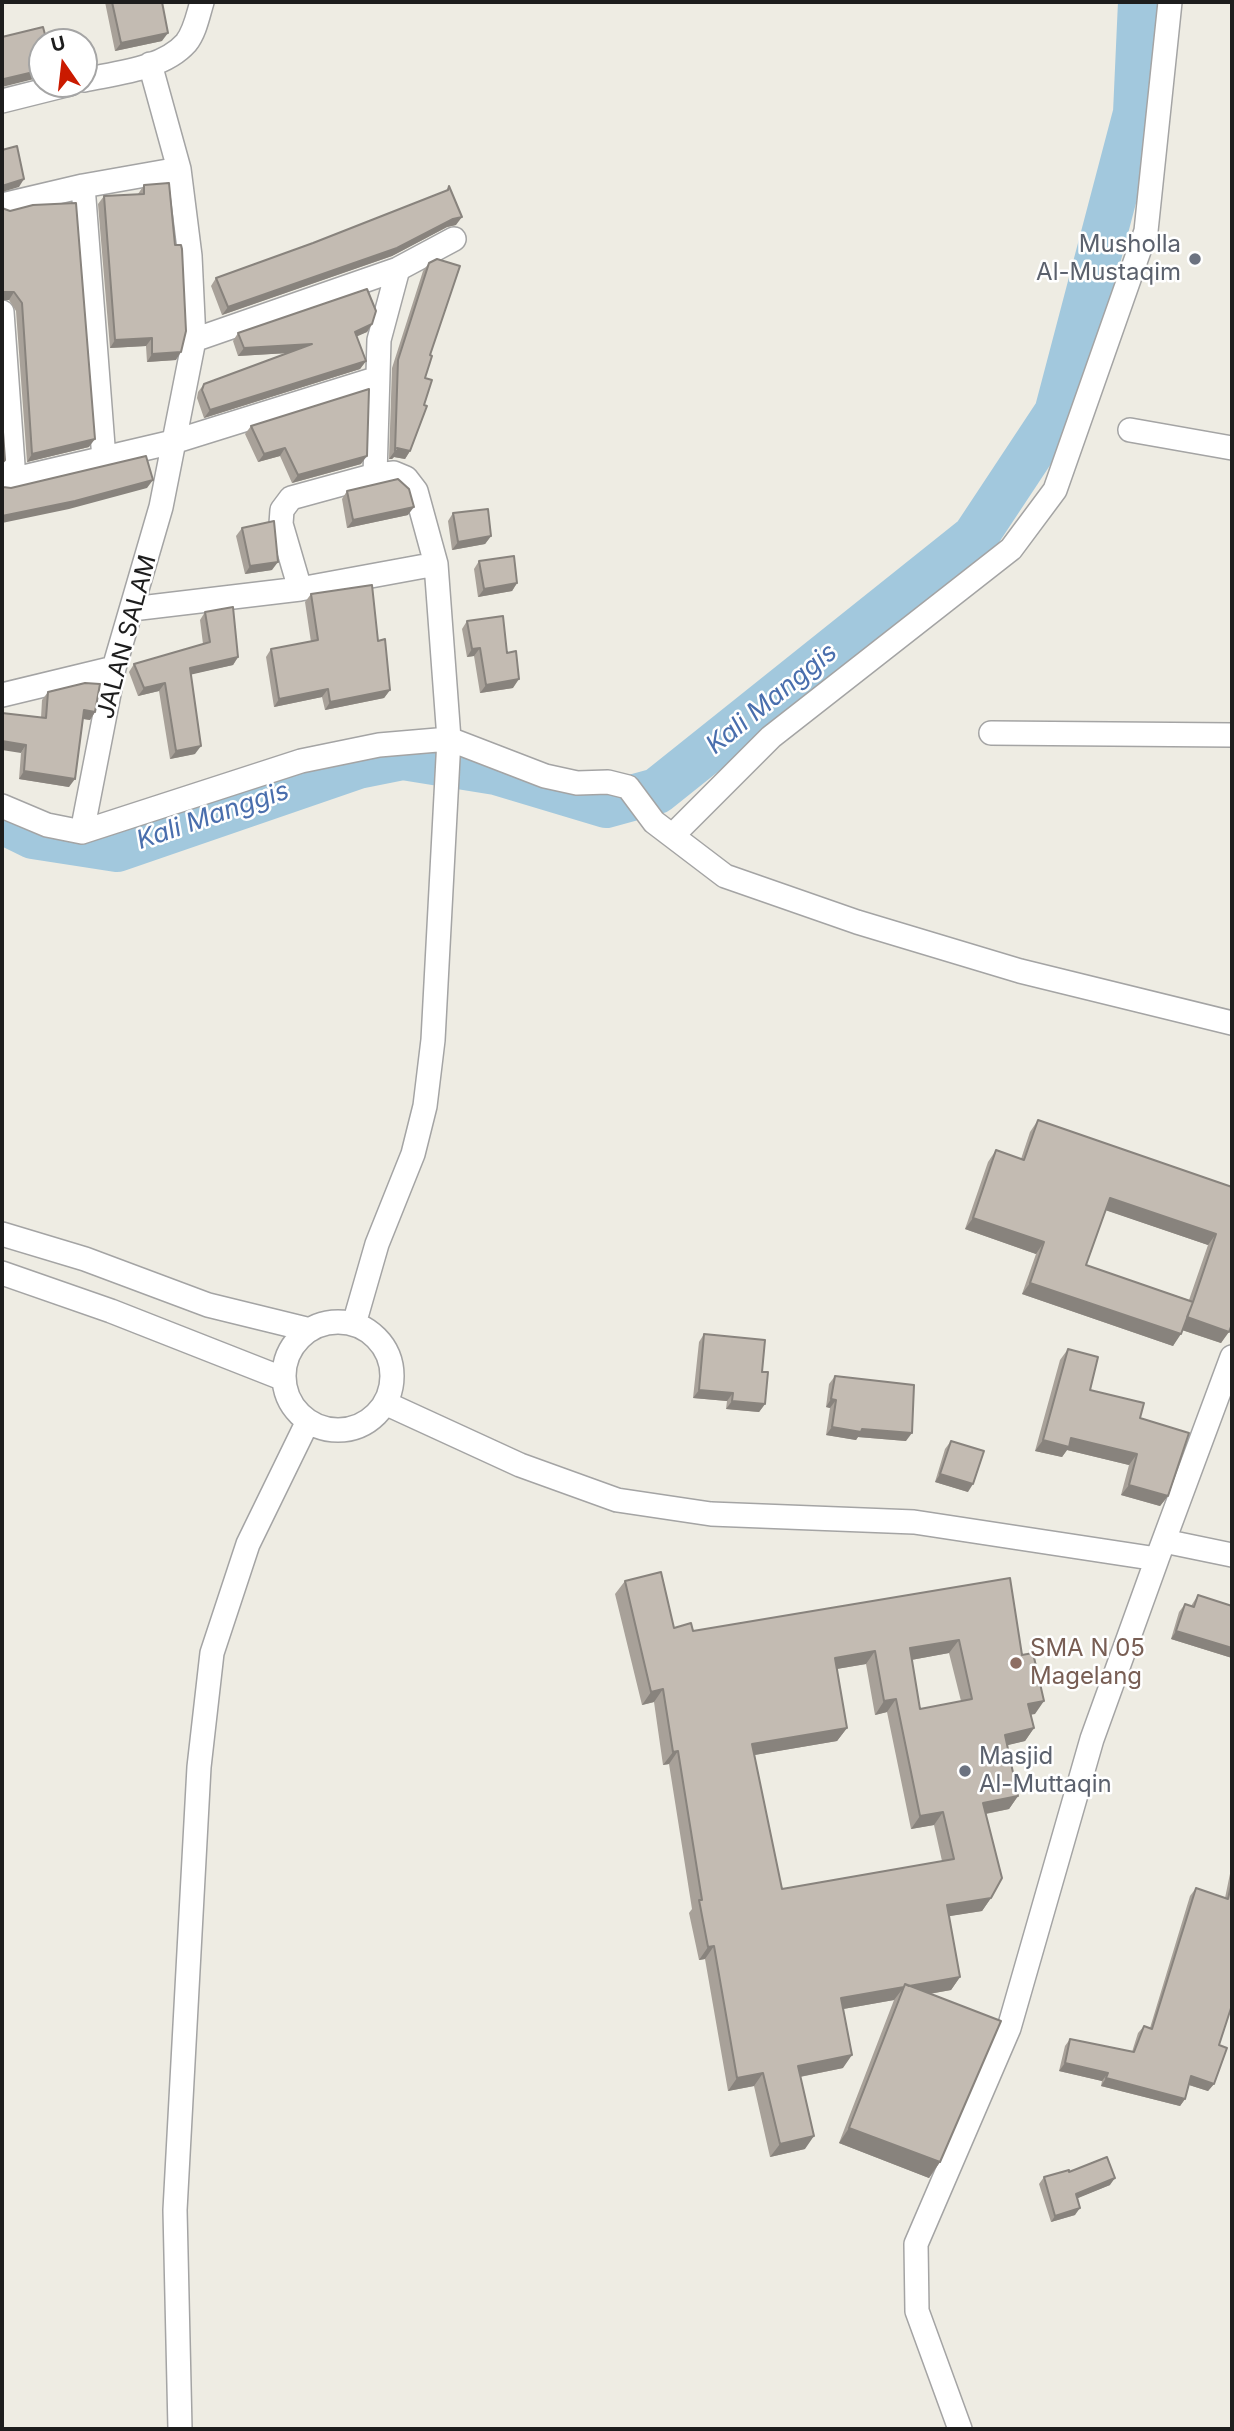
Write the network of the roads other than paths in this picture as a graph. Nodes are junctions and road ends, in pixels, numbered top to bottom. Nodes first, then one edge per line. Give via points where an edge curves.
1 (202, 2) edge
2 (1170, 2) edge
3 (150, 64) junction
4 (98, 77) edge
5 (28, 94) edge
6 (2, 101) edge
7 (179, 169) junction
8 (83, 186) junction
9 (2, 205) edge
10 (454, 239) dead end
11 (398, 269) junction
12 (2, 312) edge
13 (194, 340) junction
14 (375, 379) junction
15 (1130, 430) dead end
16 (173, 442) junction
17 (1232, 448) edge
18 (104, 459) junction
19 (375, 475) junction
20 (8, 480) edge
21 (436, 564) junction
22 (300, 589) junction
23 (132, 610) junction
24 (114, 668) junction
25 (2, 695) edge
26 (991, 733) dead end
27 (1232, 735) edge
28 (449, 743) junction
29 (2, 806) edge
30 (82, 832) junction
31 (673, 835) junction
32 (1232, 1023) edge
33 (2, 1234) edge
34 (2, 1273) edge
35 (354, 1324) junction
36 (310, 1330) junction
37 (1232, 1357) edge
38 (284, 1379) junction
39 (385, 1404) junction
40 (308, 1421) junction
41 (1160, 1550) junction
42 (1232, 1555) edge
43 (180, 2429) edge
44 (960, 2429) edge

1 - 3 street via 187,42
2 - 31 street via 1146,231 1055,490 1011,550 771,737
3 - 4 street
3 - 7 street, JALAN SALAM
5 - 6 street
7 - 8 street
7 - 13 street, JALAN SALAM via 188,231
8 - 9 street
8 - 18 street
10 - 11 street
11 - 13 street
11 - 14 street via 379,340
12 - 20 street
13 - 16 street, JALAN SALAM
14 - 16 street
14 - 19 street
15 - 17 street
16 - 18 street
16 - 23 street, JALAN SALAM via 161,507
18 - 20 street
19 - 21 street via 394,473 407,478 416,491
19 - 22 street via 291,498 282,510 281,524
21 - 22 street
21 - 28 street
22 - 23 street
23 - 24 street, JALAN SALAM
24 - 25 street
24 - 30 street, JALAN SALAM
26 - 27 street
28 - 30 street via 379,745 301,761
28 - 31 street via 545,776 628,787 654,822
28 - 35 street via 433,1040 425,1106
29 - 30 street via 47,825
31 - 32 street via 725,876 857,922 1020,971
33 - 36 street via 208,1305
34 - 38 street
35 - 36 street via 324,1324
35 - 39 street via 381,1342 389,1356 392,1380
36 - 38 street via 290,1351
37 - 41 street
38 - 40 street via 287,1395
39 - 40 street via 359,1426 333,1429
39 - 41 street via 520,1465 617,1500 711,1514 914,1522
40 - 43 street via 248,1545 212,1653 199,1767 175,2210
41 - 42 street
41 - 44 street via 1092,1739 1009,2028 916,2244 917,2311

